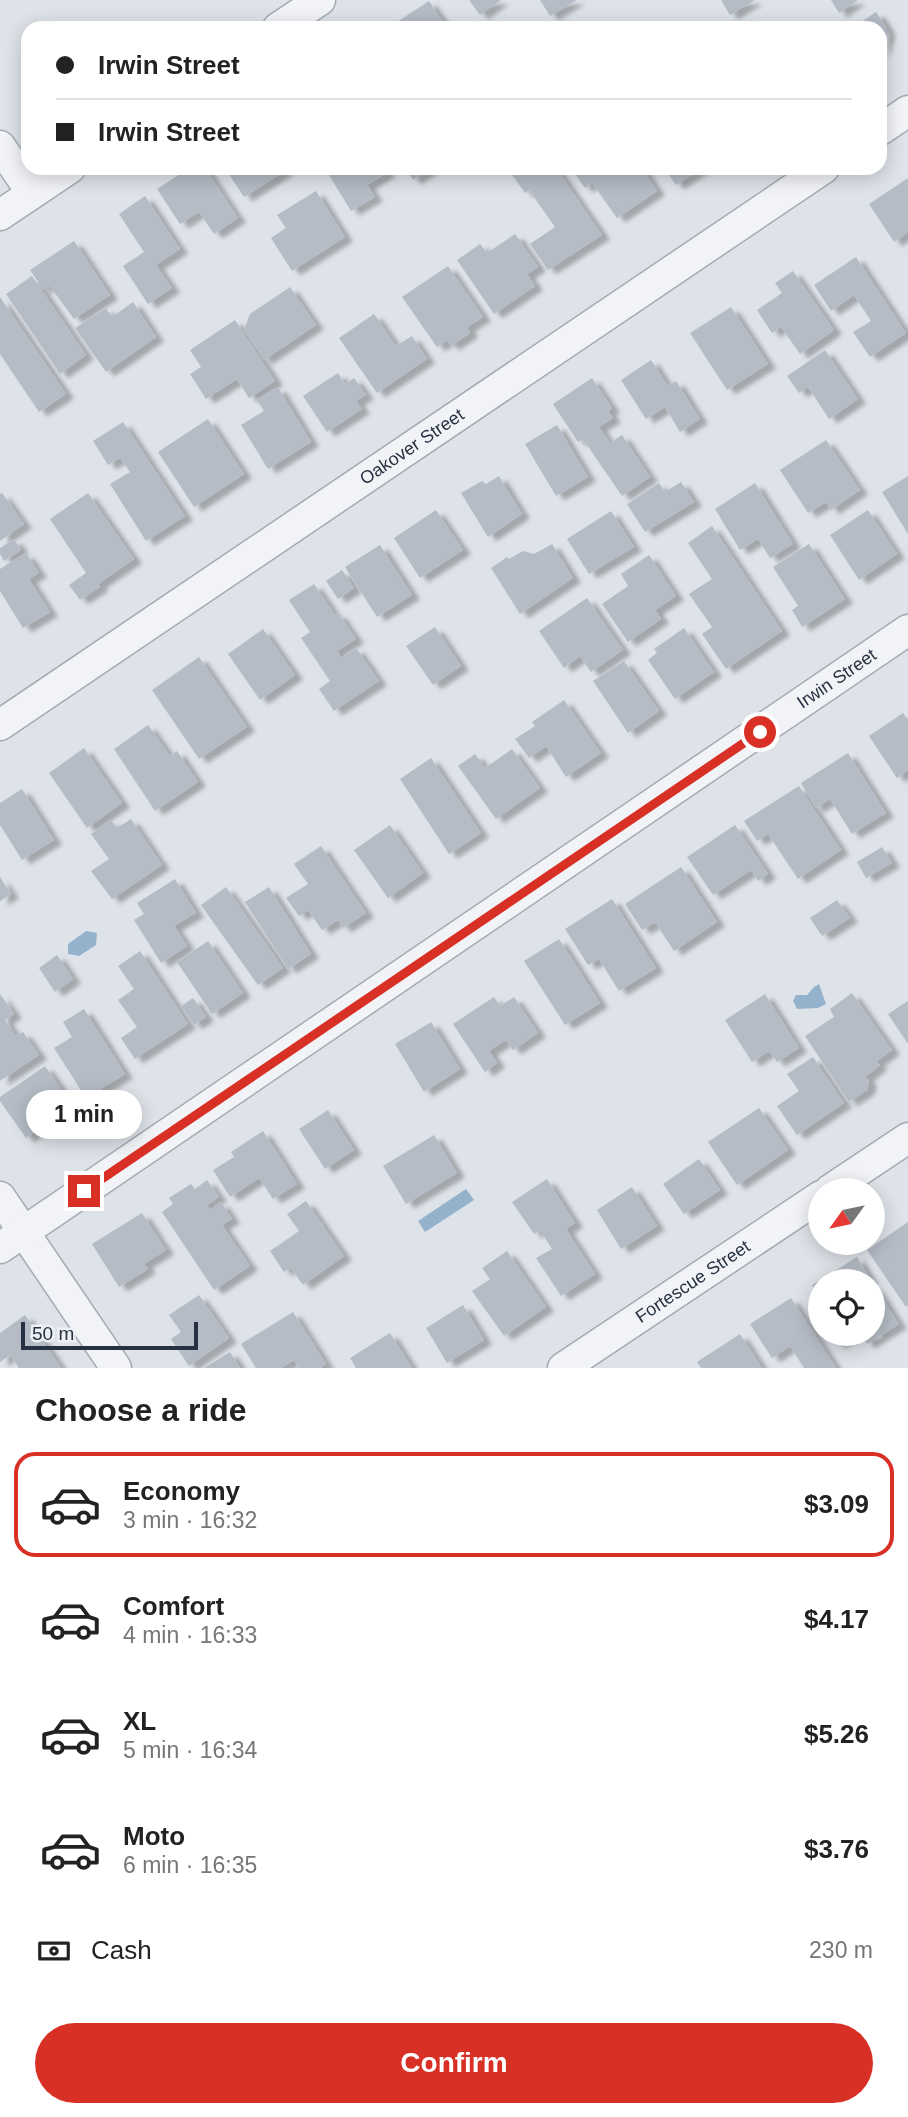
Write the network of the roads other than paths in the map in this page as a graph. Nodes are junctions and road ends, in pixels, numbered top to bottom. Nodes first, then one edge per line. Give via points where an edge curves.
1 (320, 0) edge
2 (288, 21) edge
3 (908, 111) edge
4 (887, 125) edge
5 (0, 146) edge
6 (59, 175) edge
7 (814, 175) edge
8 (32, 193) junction
9 (0, 215) edge
10 (908, 630) edge
11 (0, 725) edge
12 (908, 1138) edge
13 (848, 1178) edge
14 (0, 1197) edge
15 (808, 1205) edge
16 (12, 1240) edge
17 (116, 1368) edge
18 (563, 1368) edge

1 - 2 street
3 - 4 street
5 - 8 street
6 - 8 street
7 - 11 street, Oakover Street
8 - 9 street
10 - 16 street, Irwin Street
12 - 13 street
14 - 16 street
15 - 18 street, Fortescue Street
16 - 17 street

